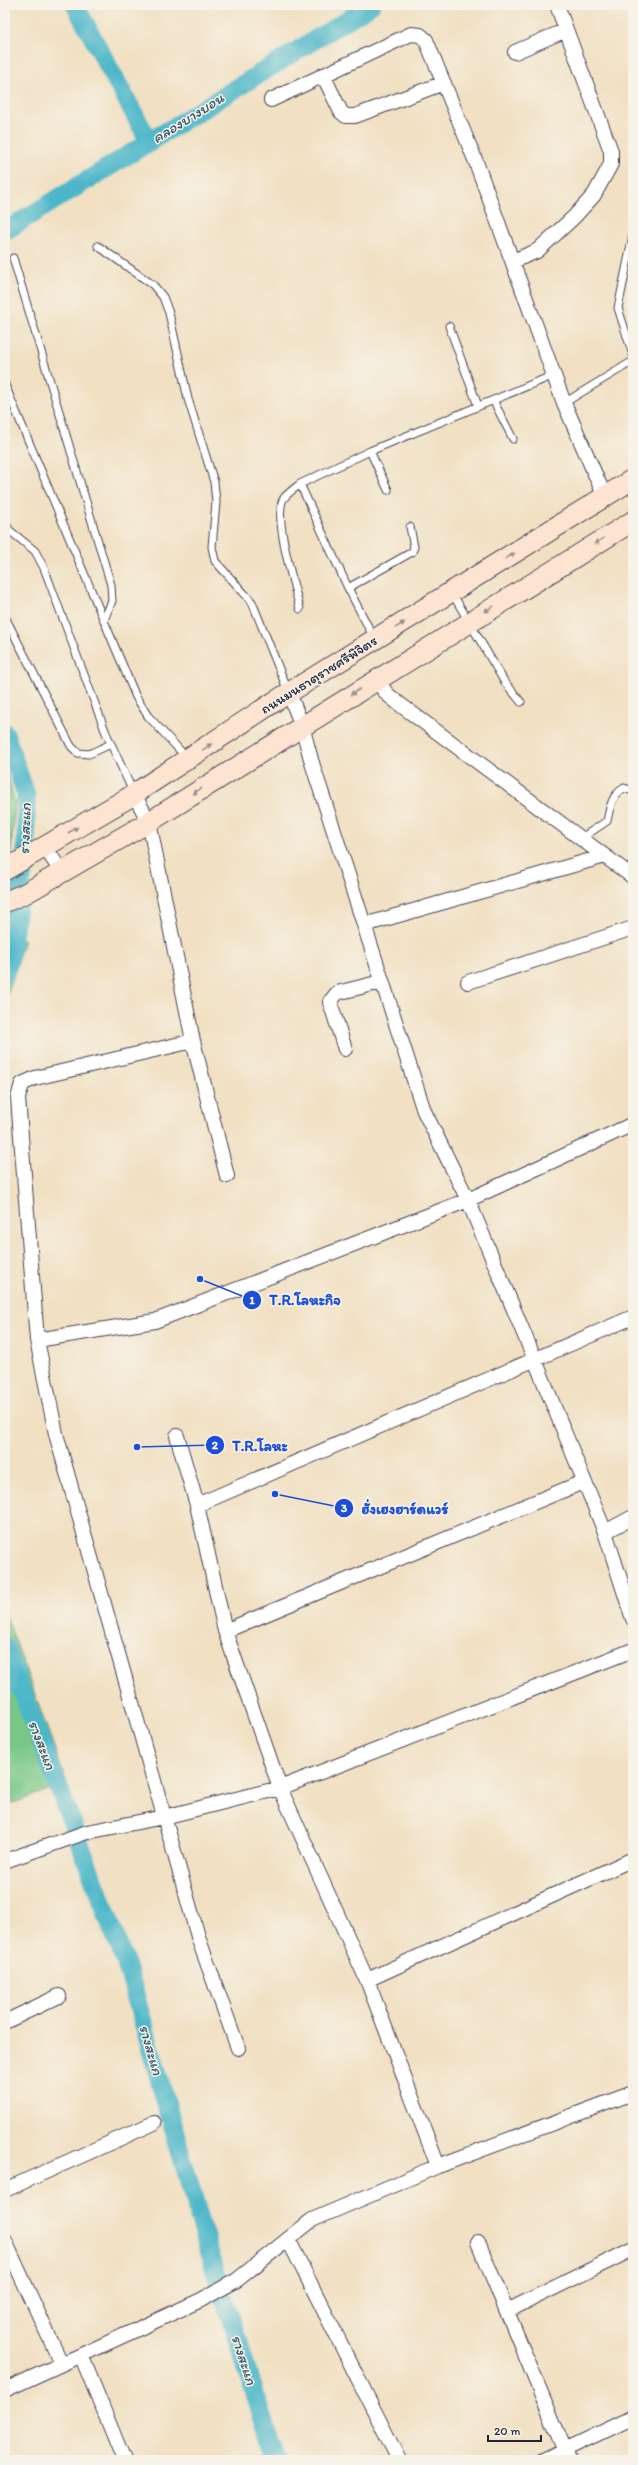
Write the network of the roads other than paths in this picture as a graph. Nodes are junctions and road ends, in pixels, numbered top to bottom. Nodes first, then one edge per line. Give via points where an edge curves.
1 (557, 5) edge
2 (566, 30) junction
3 (515, 52) dead end
4 (323, 75) junction
5 (444, 83) junction
6 (271, 100) dead end
7 (633, 235) edge
8 (98, 246) dead end
9 (13, 258) dead end
10 (513, 261) junction
11 (449, 326) dead end
12 (633, 355) edge
13 (633, 361) edge
14 (554, 375) junction
15 (5, 385) edge
16 (493, 400) junction
17 (564, 403) junction
18 (478, 406) junction
19 (513, 439) dead end
20 (370, 451) junction
21 (633, 479) edge
22 (300, 484) junction
23 (388, 490) dead end
24 (605, 497) junction
25 (5, 521) edge
26 (633, 521) edge
27 (410, 527) dead end
28 (348, 588) junction
29 (452, 592) junction
30 (300, 609) dead end
31 (5, 617) edge
32 (104, 620) junction
33 (470, 621) junction
34 (375, 640) junction
35 (376, 679) junction
36 (289, 693) junction
37 (521, 702) dead end
38 (302, 726) junction
39 (111, 744) junction
40 (189, 759) junction
41 (633, 791) edge
42 (134, 794) junction
43 (149, 822) junction
44 (579, 839) junction
45 (44, 846) junction
46 (605, 856) junction
47 (5, 870) edge
48 (61, 871) junction
49 (633, 877) edge
50 (5, 902) edge
51 (364, 925) junction
52 (633, 928) edge
53 (381, 982) junction
54 (468, 982) dead end
55 (193, 1041) junction
56 (345, 1049) dead end
57 (633, 1124) edge
58 (227, 1176) dead end
59 (468, 1200) junction
60 (633, 1317) edge
61 (37, 1340) junction
62 (535, 1360) junction
63 (177, 1436) dead end
64 (583, 1482) junction
65 (197, 1505) junction
66 (633, 1517) edge
67 (605, 1532) junction
68 (633, 1619) edge
69 (225, 1631) junction
70 (633, 1650) edge
71 (280, 1788) junction
72 (164, 1817) junction
73 (633, 1859) edge
74 (5, 1861) edge
75 (368, 1980) junction
76 (59, 1996) dead end
77 (5, 2022) edge
78 (238, 2048) dead end
79 (633, 2093) edge
80 (154, 2123) dead end
81 (438, 2166) junction
82 (5, 2190) edge
83 (288, 2239) junction
84 (5, 2241) edge
85 (478, 2242) dead end
86 (633, 2249) edge
87 (507, 2311) junction
88 (81, 2355) junction
89 (61, 2363) junction
90 (5, 2390) edge
91 (633, 2417) edge
92 (567, 2455) edge
93 (124, 2460) edge
94 (399, 2460) edge
95 (543, 2460) edge

1 - 2 street
2 - 3 street
2 - 10 street via 610,151 611,164 594,194 574,217 537,251
4 - 5 street via 341,112 346,116 354,116
4 - 5 street via 411,34 420,35 426,40
4 - 6 street
5 - 10 street
7 - 12 lane via 618,308
8 - 36 lane via 153,285 162,297 171,320 188,399 214,482 216,502 212,547 215,561 252,602
9 - 32 lane via 107,570 112,601
10 - 14 street
11 - 18 lane
13 - 17 lane
14 - 16 lane
14 - 17 street
15 - 32 lane
16 - 18 lane
16 - 19 lane
17 - 24 street
18 - 20 lane
20 - 22 lane
20 - 23 lane
21 - 24 street, ถนนมนธาตุราชศรีพิจิตร
22 - 28 lane
22 - 30 lane via 283,499 280,512 282,532
29 -> 24 street, ถนนมนธาตุราชศรีพิจิตร
25 - 39 lane via 9,530 35,551 44,568
26 -> 33 street
27 - 28 lane via 414,547 412,552
28 - 34 lane
29 - 33 lane
34 -> 29 street, ถนนมนธาตุราชศรีพิจิตร
31 - 39 lane via 71,746 78,753 89,754
32 - 40 lane via 136,697 148,716
33 - 35 street
33 - 37 lane via 500,675
34 - 36 street, ถนนมนธาตุราชศรีพิจิตร
35 -> 38 street
35 - 44 street via 387,694 398,703
36 - 38 street
40 -> 36 street, ถนนมนธาตุราชศรีพิจิตร
38 -> 43 street
38 - 51 street
39 - 42 lane
40 - 42 street, ถนนมนธาตุราชศรีพิจิตร
41 - 44 lane via 624,788 617,792 610,803 607,821
42 - 43 street
45 -> 42 street, ถนนมนธาตุราชศรีพิจิตร
43 - 48 street
43 - 55 street
44 - 46 street
45 - 47 street, ถนนมนธาตุราชศรีพิจิตร
45 - 48 street
46 - 49 street
46 - 51 street
48 - 50 street via 26,893
51 - 53 street
52 - 54 street
53 - 56 street via 337,993 330,1002
53 - 59 street via 424,1111
55 - 58 street
55 - 61 street via 35,1078 22,1084 18,1098
57 - 59 street
59 - 61 street via 155,1321
59 - 62 street
60 - 62 street
61 - 72 street via 56,1434
62 - 64 street
62 - 65 street
63 - 65 street
64 - 67 street
64 - 69 street
65 - 69 street
66 - 67 street
67 - 68 street
69 - 71 street
70 - 71 street
71 - 72 street
71 - 75 street
72 - 74 street via 87,1832
72 - 78 street via 199,1940
73 - 75 street
75 - 81 street
76 - 77 street
79 - 81 street
80 - 82 street
81 - 83 street via 312,2220
83 - 88 street via 237,2280 201,2300
83 - 94 street
84 - 89 street
85 - 87 street
86 - 87 street
87 - 92 street
88 - 89 street
88 - 93 street
89 - 90 street
91 - 92 street
92 - 95 street

